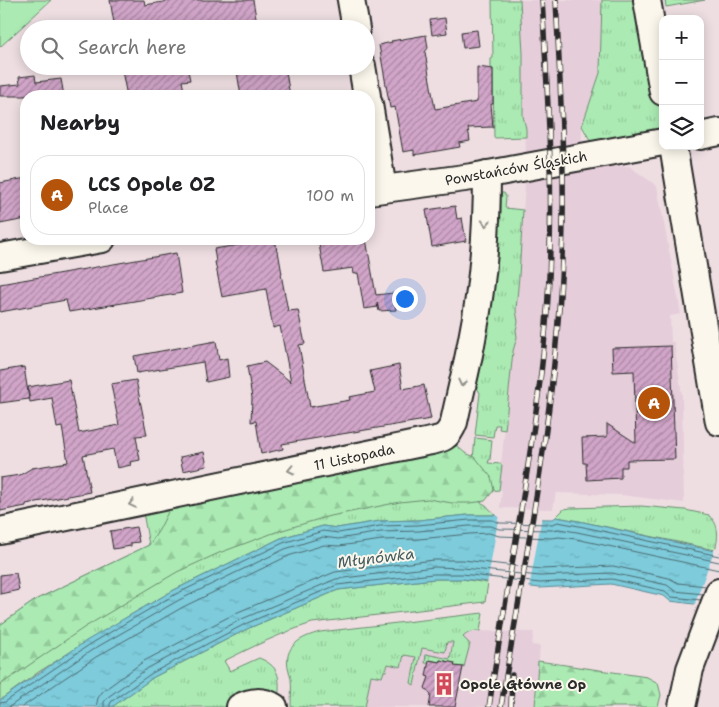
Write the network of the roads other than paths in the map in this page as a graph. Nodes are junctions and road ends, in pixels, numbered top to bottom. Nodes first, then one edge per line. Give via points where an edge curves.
1 (351, 0) edge
2 (647, 0) edge
3 (354, 20) edge
4 (659, 69) edge
5 (364, 75) edge
6 (367, 90) edge
7 (719, 132) edge
8 (704, 135) edge
9 (659, 143) edge
10 (674, 150) edge
11 (487, 174) junction
12 (376, 190) edge
13 (68, 245) edge
14 (0, 257) edge
15 (719, 416) edge
16 (0, 531) edge
17 (719, 592) edge
18 (240, 707) edge
19 (274, 707) edge
20 (682, 707) edge

1 - 3 street
2 - 4 street
5 - 6 street
7 - 8 street
9 - 11 street, Powstańców Śląskich
10 - 15 street
11 - 12 street, Powstańców Śląskich
11 -> 16 street, 11 Listopada via 486,227 478,304 454,422 446,436
13 - 14 street
17 - 20 street via 690,669
18 - 19 street via 250,702 264,702

